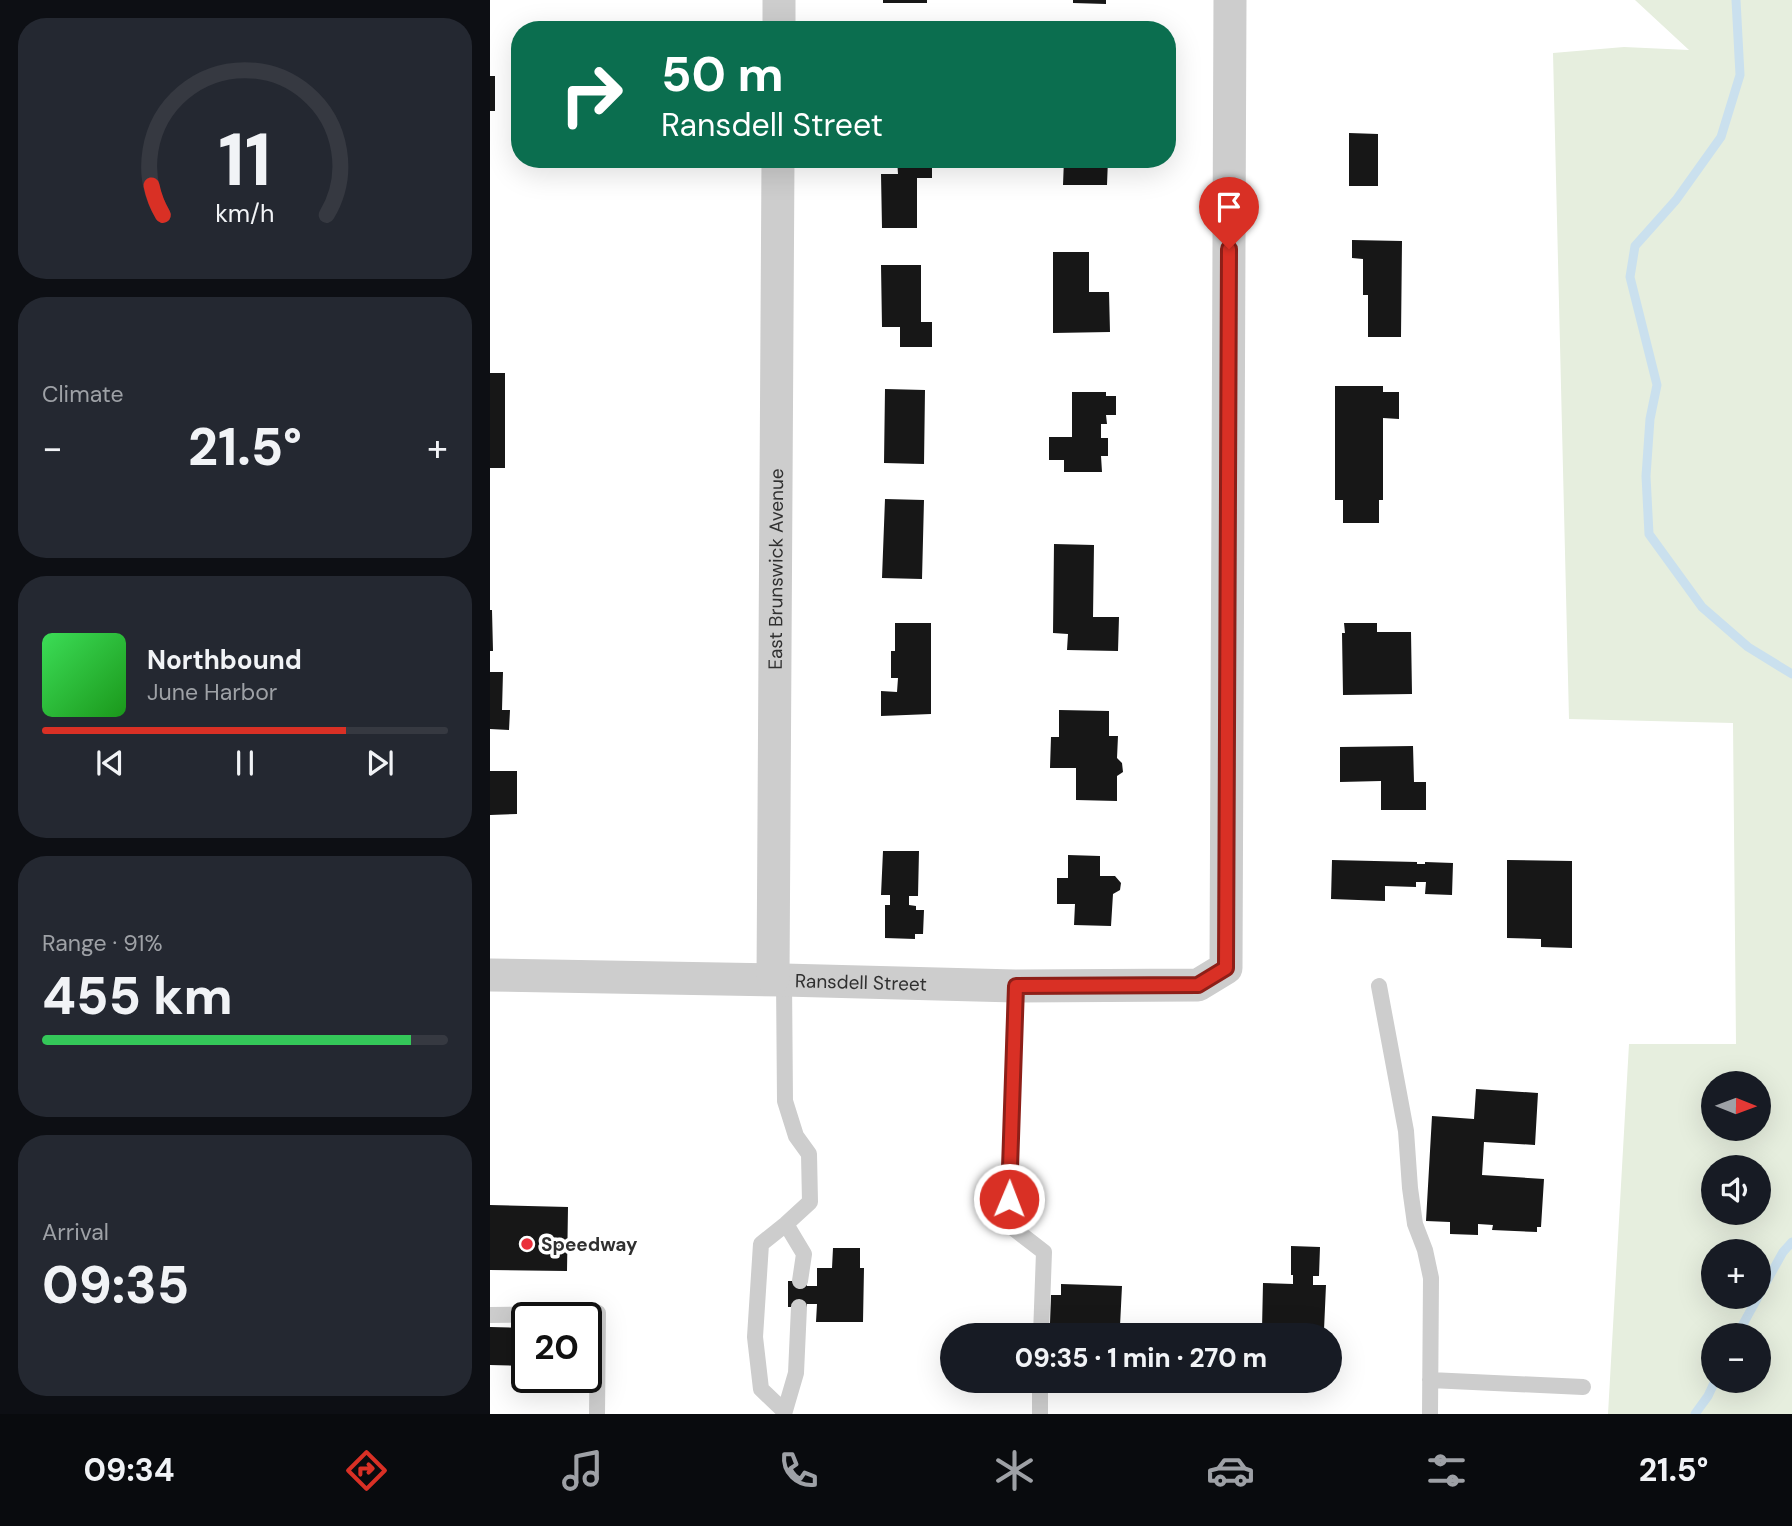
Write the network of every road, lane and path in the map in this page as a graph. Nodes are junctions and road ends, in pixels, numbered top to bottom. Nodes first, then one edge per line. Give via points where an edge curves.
1 (779, 0) edge
2 (1230, 0) edge
3 (779, 21) edge
4 (778, 168) edge
5 (490, 975) edge
6 (778, 979) junction
7 (1016, 986) junction
8 (1379, 986) dead end
9 (786, 1224) junction
10 (800, 1281) dead end
11 (799, 1307) dead end
12 (490, 1315) edge
13 (1041, 1323) edge
14 (1430, 1380) junction
15 (1583, 1387) dead end
16 (1040, 1393) edge
17 (784, 1412) edge
18 (597, 1414) edge
19 (1040, 1414) edge
20 (1430, 1414) edge

1 - 3 street
2 - 7 street, Ransdell Street via 1226,968 1198,985
4 - 6 street, East Brunswick Avenue
5 - 6 street, Ransdell Street
6 - 7 street, Ransdell Street
6 - 9 lane via 785,1101 796,1136 808,1154 810,1202
7 - 13 lane via 1009,1225 1044,1252
8 - 14 lane via 1406,1130 1415,1224 1430,1278
9 - 10 lane via 804,1254
9 - 17 lane via 761,1244 755,1337 761,1389
11 - 17 lane via 796,1373
12 - 18 lane via 598,1313
14 - 15 lane
14 - 20 lane
16 - 19 lane

